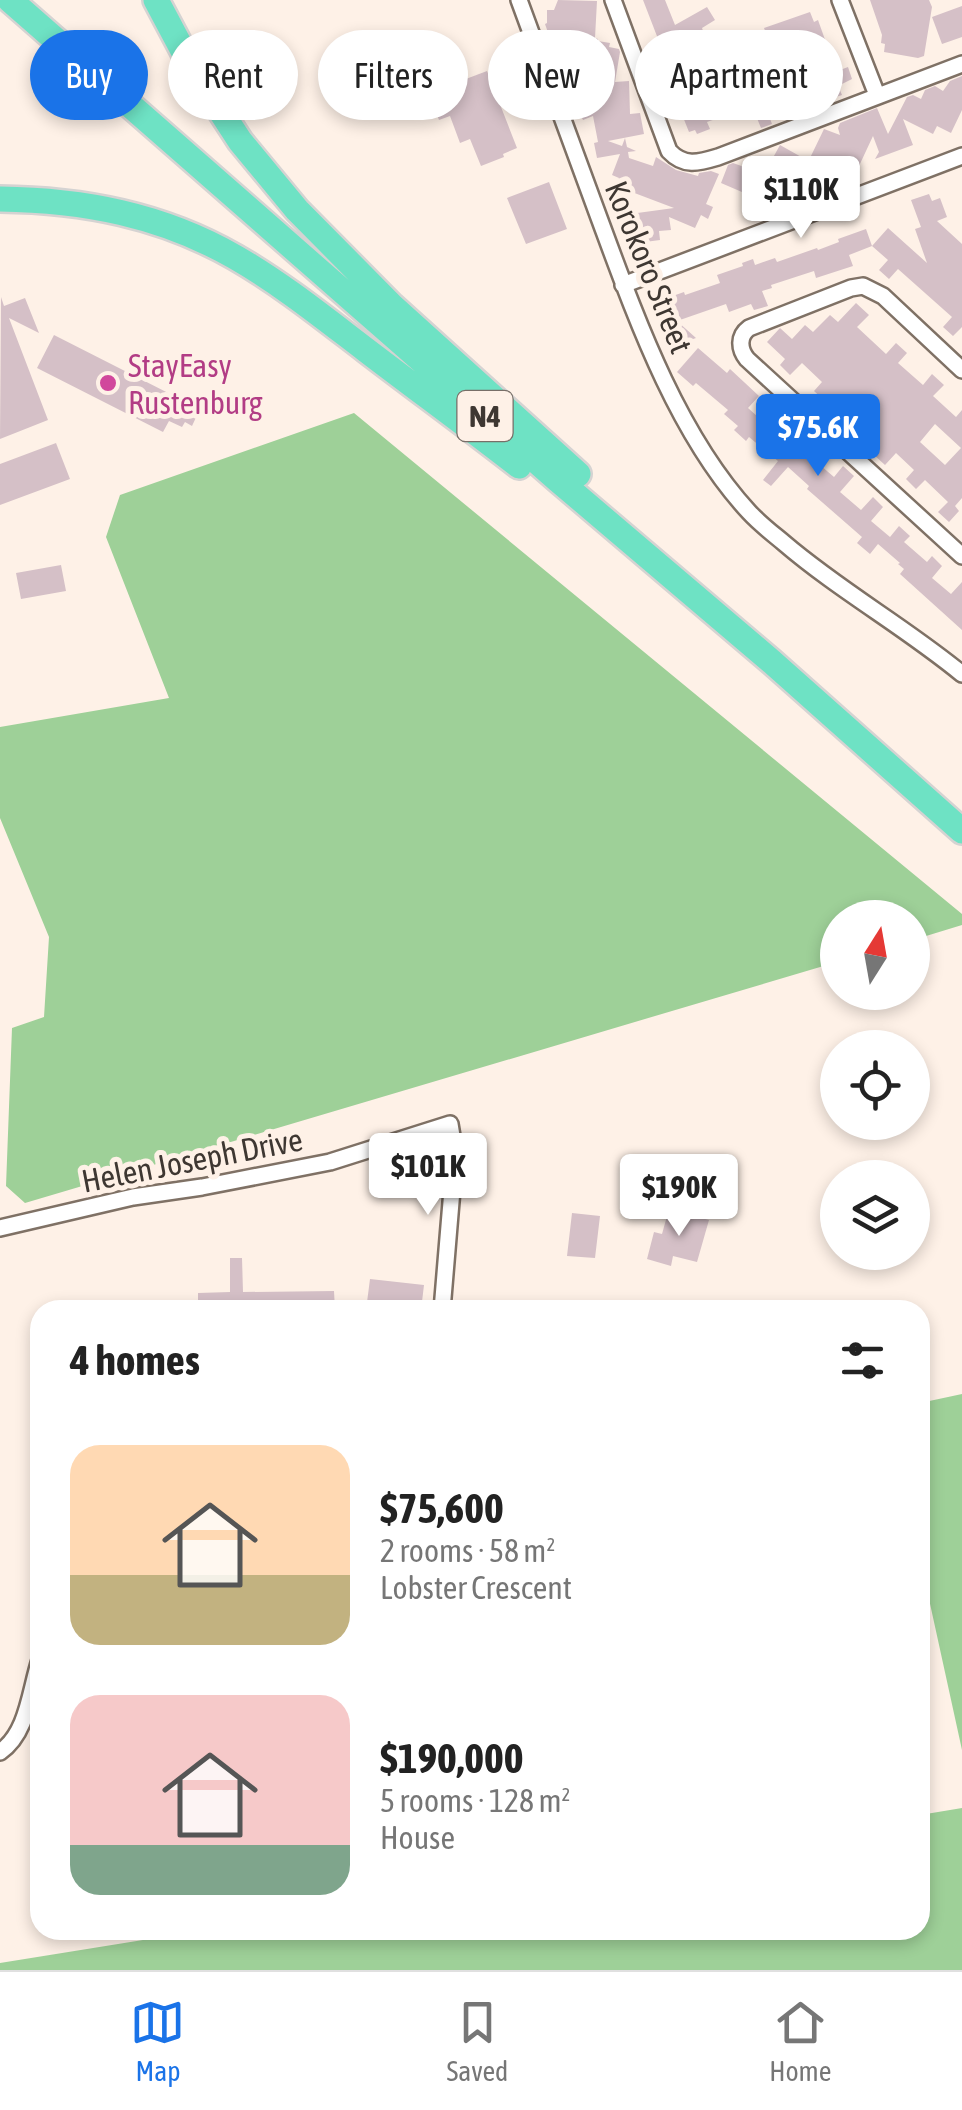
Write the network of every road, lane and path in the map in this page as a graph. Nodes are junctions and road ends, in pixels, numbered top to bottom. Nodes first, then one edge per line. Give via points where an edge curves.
1 (10, 0) edge
2 (156, 0) edge
3 (519, 0) edge
4 (613, 0) edge
5 (840, 0) edge
6 (962, 64) edge
7 (877, 96) junction
8 (962, 156) edge
9 (0, 198) edge
10 (624, 285) junction
11 (962, 370) edge
12 (962, 556) edge
13 (772, 662) junction
14 (962, 674) edge
15 (961, 831) edge
16 (0, 1228) edge
17 (443, 1300) edge
18 (30, 1692) edge
19 (0, 1752) edge

1 - 13 highway, N4
2 - 15 highway via 240,141 333,249 891,753
3 - 10 street, Korokoro Street
4 - 7 street via 678,160 718,157
5 - 7 street
6 - 7 street
8 - 10 street
9 - 13 highway via 122,212 235,257 303,302
10 - 14 street, Korokoro Street via 686,424 750,513
11 - 12 street via 884,296 863,286 749,328 740,344 747,359
13 - 15 highway, N4
16 - 17 street, Helen Joseph Drive via 330,1162 450,1124 456,1154
18 - 19 street via 17,1734

